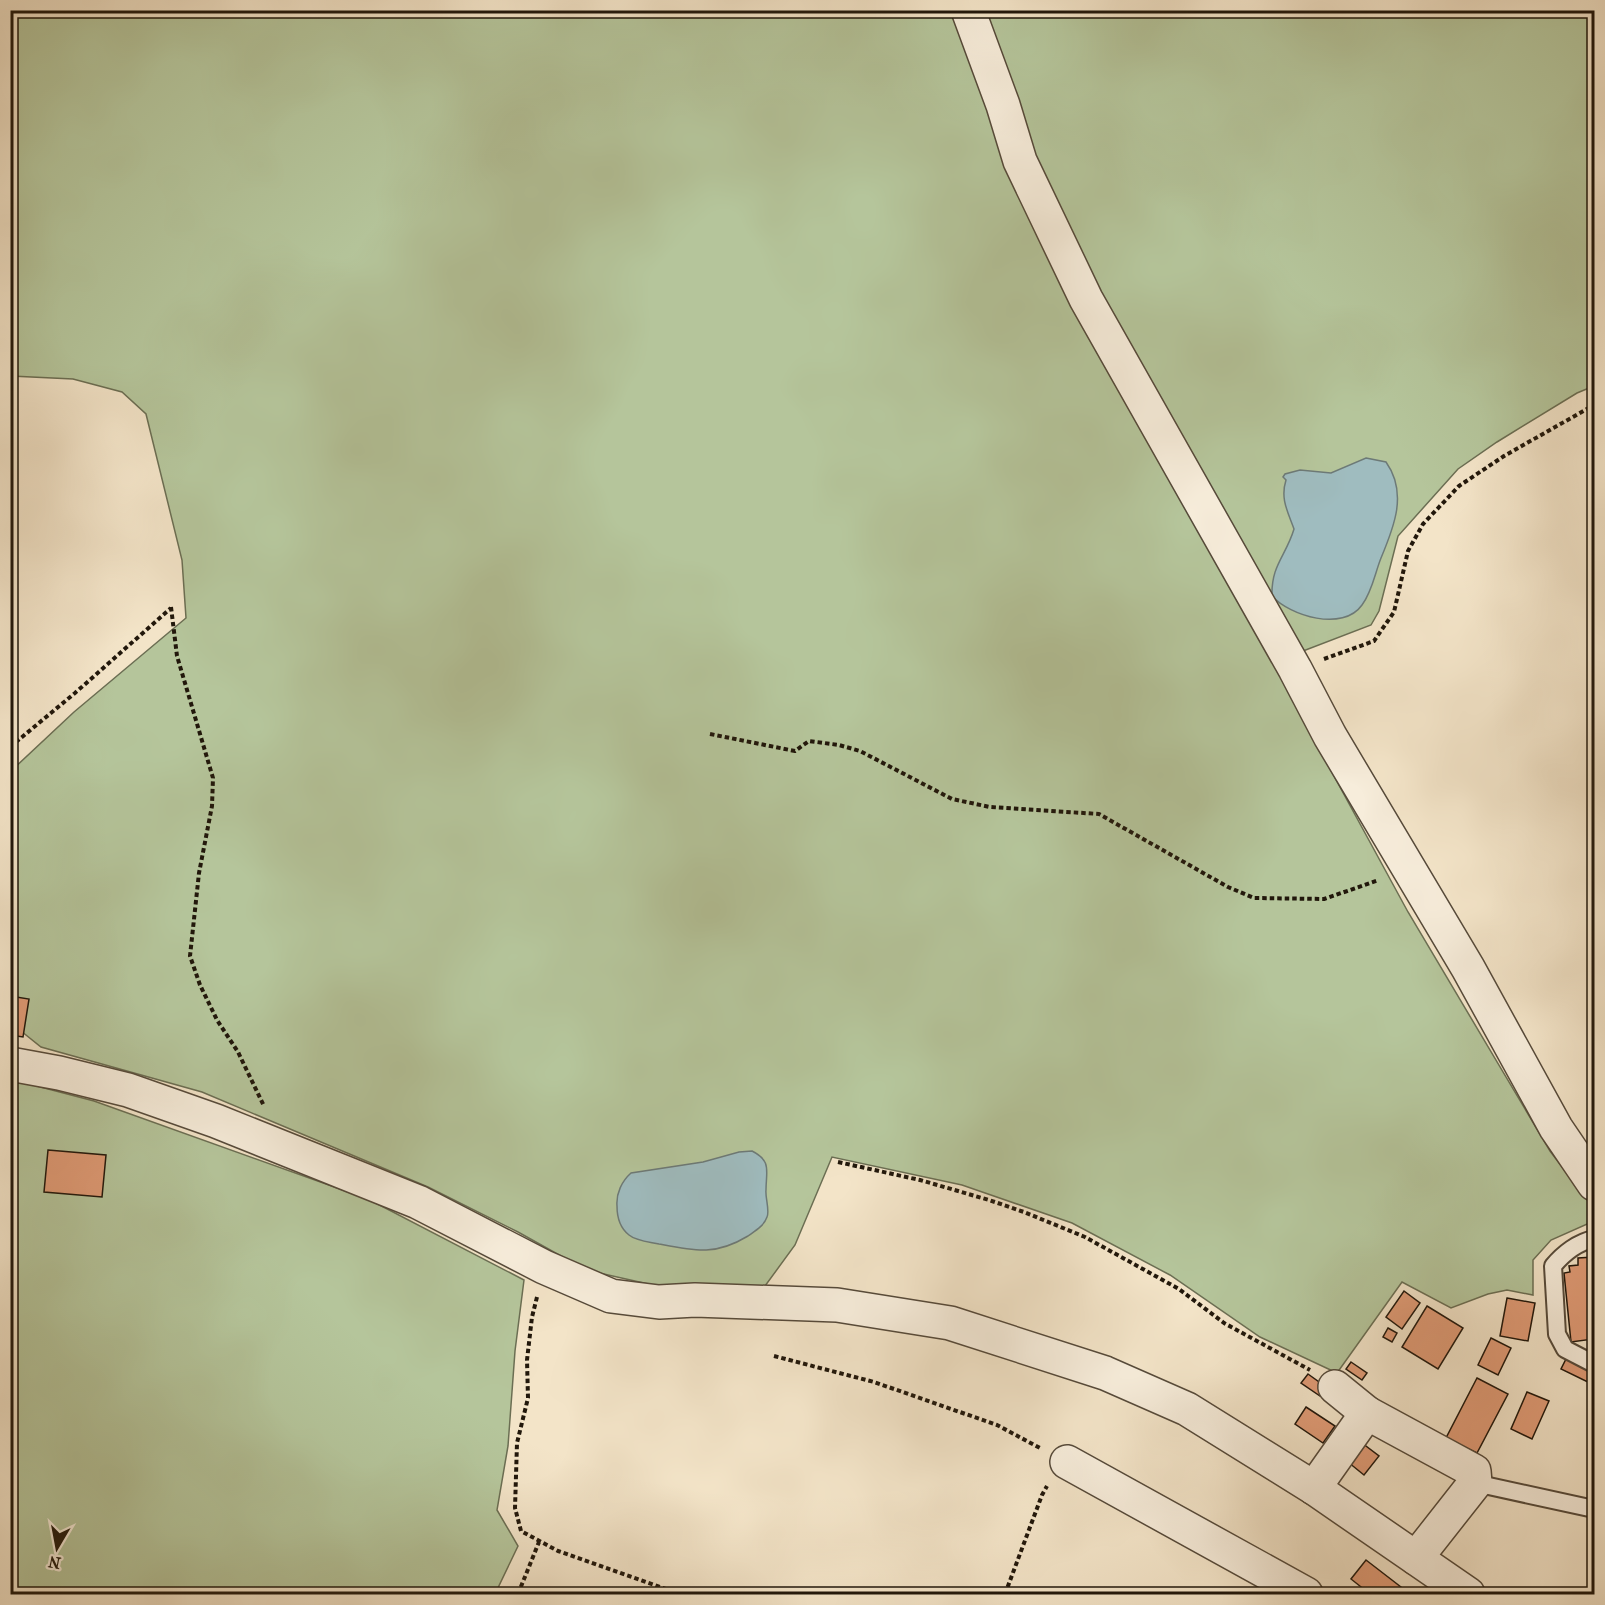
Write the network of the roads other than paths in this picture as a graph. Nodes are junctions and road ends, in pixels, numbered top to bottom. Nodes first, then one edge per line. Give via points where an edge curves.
1 (968, 10) edge
2 (10, 1064) edge
3 (1594, 1184) edge
4 (1594, 1239) edge
5 (1594, 1364) edge
6 (1335, 1387) road end
7 (1366, 1413) junction
8 (1067, 1462) road end
9 (1475, 1483) junction
10 (1314, 1488) junction
11 (1594, 1509) edge
12 (1416, 1558) junction
13 (1306, 1594) edge
14 (1468, 1594) edge

1 - 3 street via 1004,105 1020,161 1086,299 1330,736 1468,968 1556,1128
2 - 10 street via 128,1090 216,1121 418,1202 544,1268 611,1296 659,1302 837,1305 950,1323 1105,1373 1187,1408
4 - 5 lane via 1562,1255 1552,1266 1557,1334 1565,1349
6 - 7 street
7 - 9 street via 1474,1471
7 - 10 street
8 - 13 street
9 - 11 lane
9 - 12 street
10 - 12 street
12 - 14 street

